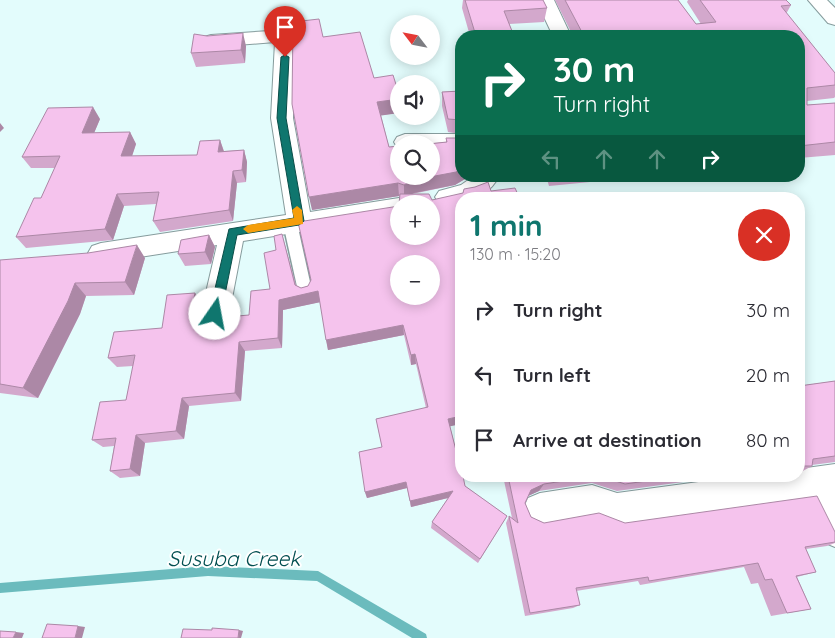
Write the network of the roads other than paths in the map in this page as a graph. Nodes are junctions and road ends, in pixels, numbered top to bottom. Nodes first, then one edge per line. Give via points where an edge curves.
1 (545, 0) edge
2 (817, 0) edge
3 (835, 19) edge
4 (559, 30) edge
5 (211, 42) edge
6 (440, 142) edge
7 (455, 142) edge
8 (484, 182) edge
9 (468, 192) edge
10 (455, 195) edge
11 (440, 198) edge
12 (390, 208) edge
13 (295, 222) junction
14 (232, 232) junction
15 (79, 256) edge
16 (305, 291) edge
17 (215, 314) dead end
18 (823, 482) edge
19 (540, 510) dead end
20 (835, 530) edge

1 - 4 main road
2 - 3 main road
5 - 13 main road via 285,36 282,118
6 - 7 main road
8 - 9 main road
10 - 11 main road
12 - 13 main road
13 - 14 main road
13 - 16 lane
14 - 15 main road
14 - 17 main road
18 - 19 main road via 617,510 592,501
18 - 20 main road

